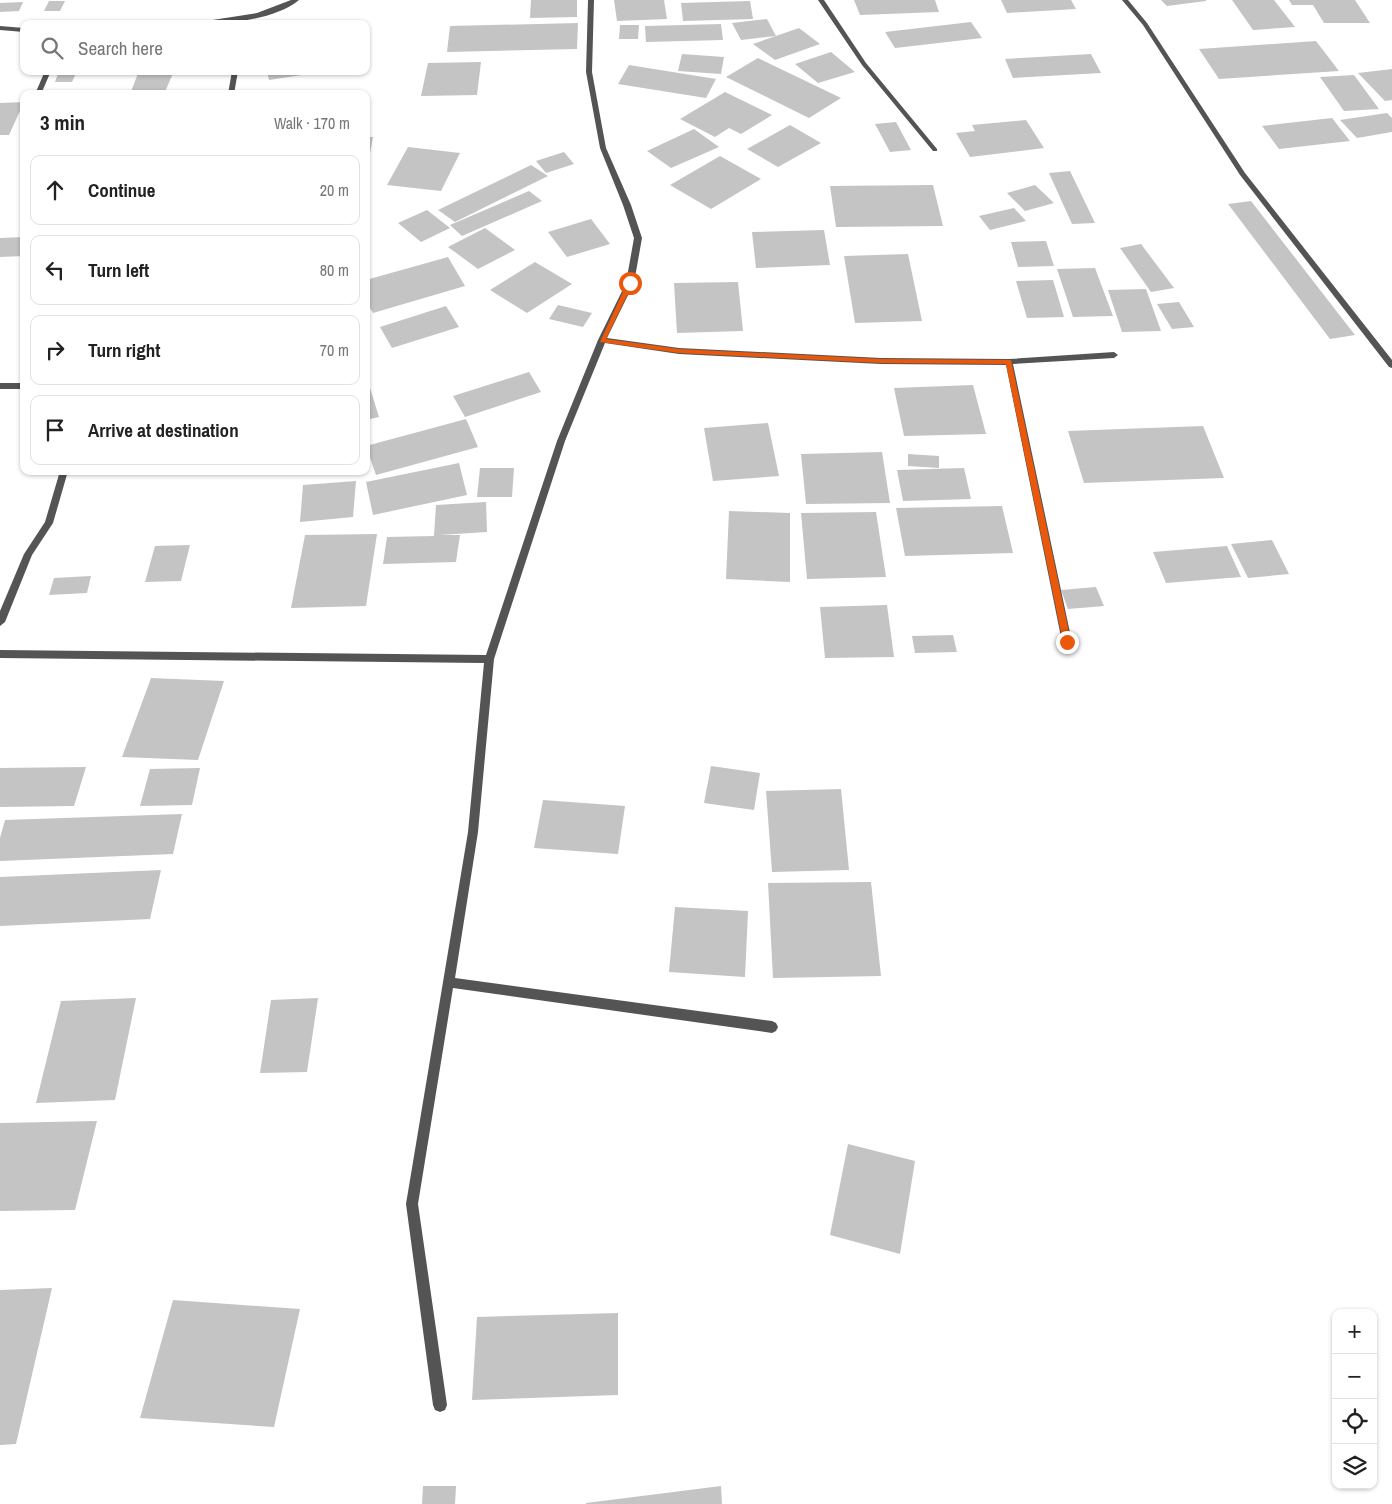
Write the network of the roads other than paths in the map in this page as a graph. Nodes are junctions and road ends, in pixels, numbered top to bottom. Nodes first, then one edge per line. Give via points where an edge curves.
1 (296, 0) edge
2 (591, 0) edge
3 (821, 0) edge
4 (1125, 0) edge
5 (250, 20) edge
6 (0, 28) edge
7 (20, 30) edge
8 (46, 75) edge
9 (234, 75) edge
10 (40, 90) edge
11 (232, 90) edge
12 (935, 150) dead end
13 (602, 340) junction
14 (1114, 355) dead end
15 (1009, 362) junction
16 (1392, 365) edge
17 (0, 386) edge
18 (20, 386) edge
19 (63, 475) edge
20 (0, 622) edge
21 (1067, 642) dead end
22 (0, 654) edge
23 (490, 659) junction
24 (449, 982) junction
25 (772, 1027) dead end
26 (440, 1406) dead end

1 - 5 street
2 - 13 street via 589,72 603,148 638,238 630,283
3 - 12 street via 864,64
4 - 16 street via 1145,24 1242,174
6 - 7 street
8 - 10 street
9 - 11 street
13 - 15 street via 679,351 881,361
13 - 23 street via 561,441
14 - 15 street
15 - 21 street
17 - 18 street
19 - 20 street via 49,523 28,554
22 - 23 street
23 - 24 street via 473,832
24 - 25 street
24 - 26 street via 412,1204

